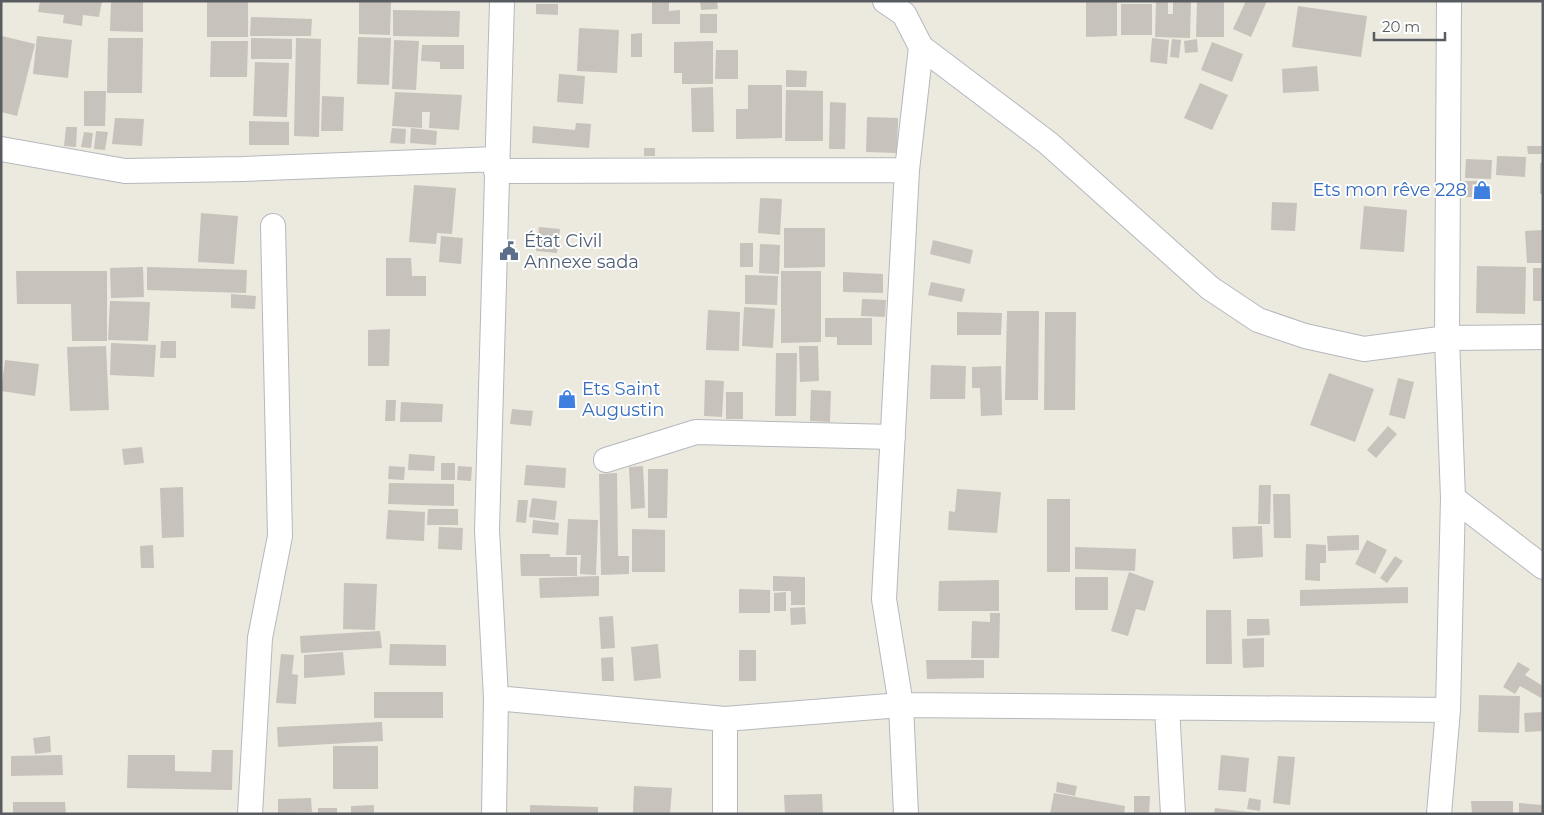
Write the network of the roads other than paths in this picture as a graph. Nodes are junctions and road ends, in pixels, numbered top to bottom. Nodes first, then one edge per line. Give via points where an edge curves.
1 (502, 1) edge
2 (1449, 1) edge
3 (898, 5) edge
4 (921, 47) junction
5 (1, 149) edge
6 (496, 165) junction
7 (907, 170) junction
8 (273, 226) dead end
9 (1543, 337) edge
10 (1447, 338) junction
11 (893, 437) junction
12 (606, 460) dead end
13 (1453, 498) junction
14 (1543, 567) edge
15 (496, 698) junction
16 (901, 705) junction
17 (1167, 708) junction
18 (1448, 710) junction
19 (725, 719) junction
20 (250, 814) edge
21 (494, 814) edge
22 (724, 814) edge
23 (906, 814) edge
24 (1172, 814) edge
25 (1439, 814) edge

1 - 6 street
2 - 10 street
3 - 4 street
4 - 7 street
4 - 10 street via 1048,142 1210,288 1258,320 1305,336 1364,349
5 - 6 street via 125,171
6 - 7 street
6 - 15 street via 487,530
7 - 11 street
8 - 20 street via 280,536 260,638
9 - 10 street
10 - 13 street
11 - 12 street via 696,432
11 - 16 street via 884,599
13 - 14 street
13 - 18 street
15 - 19 street
15 - 21 street
16 - 17 street
16 - 19 street
16 - 23 street
17 - 18 street
17 - 24 street
18 - 25 street
19 - 22 street

